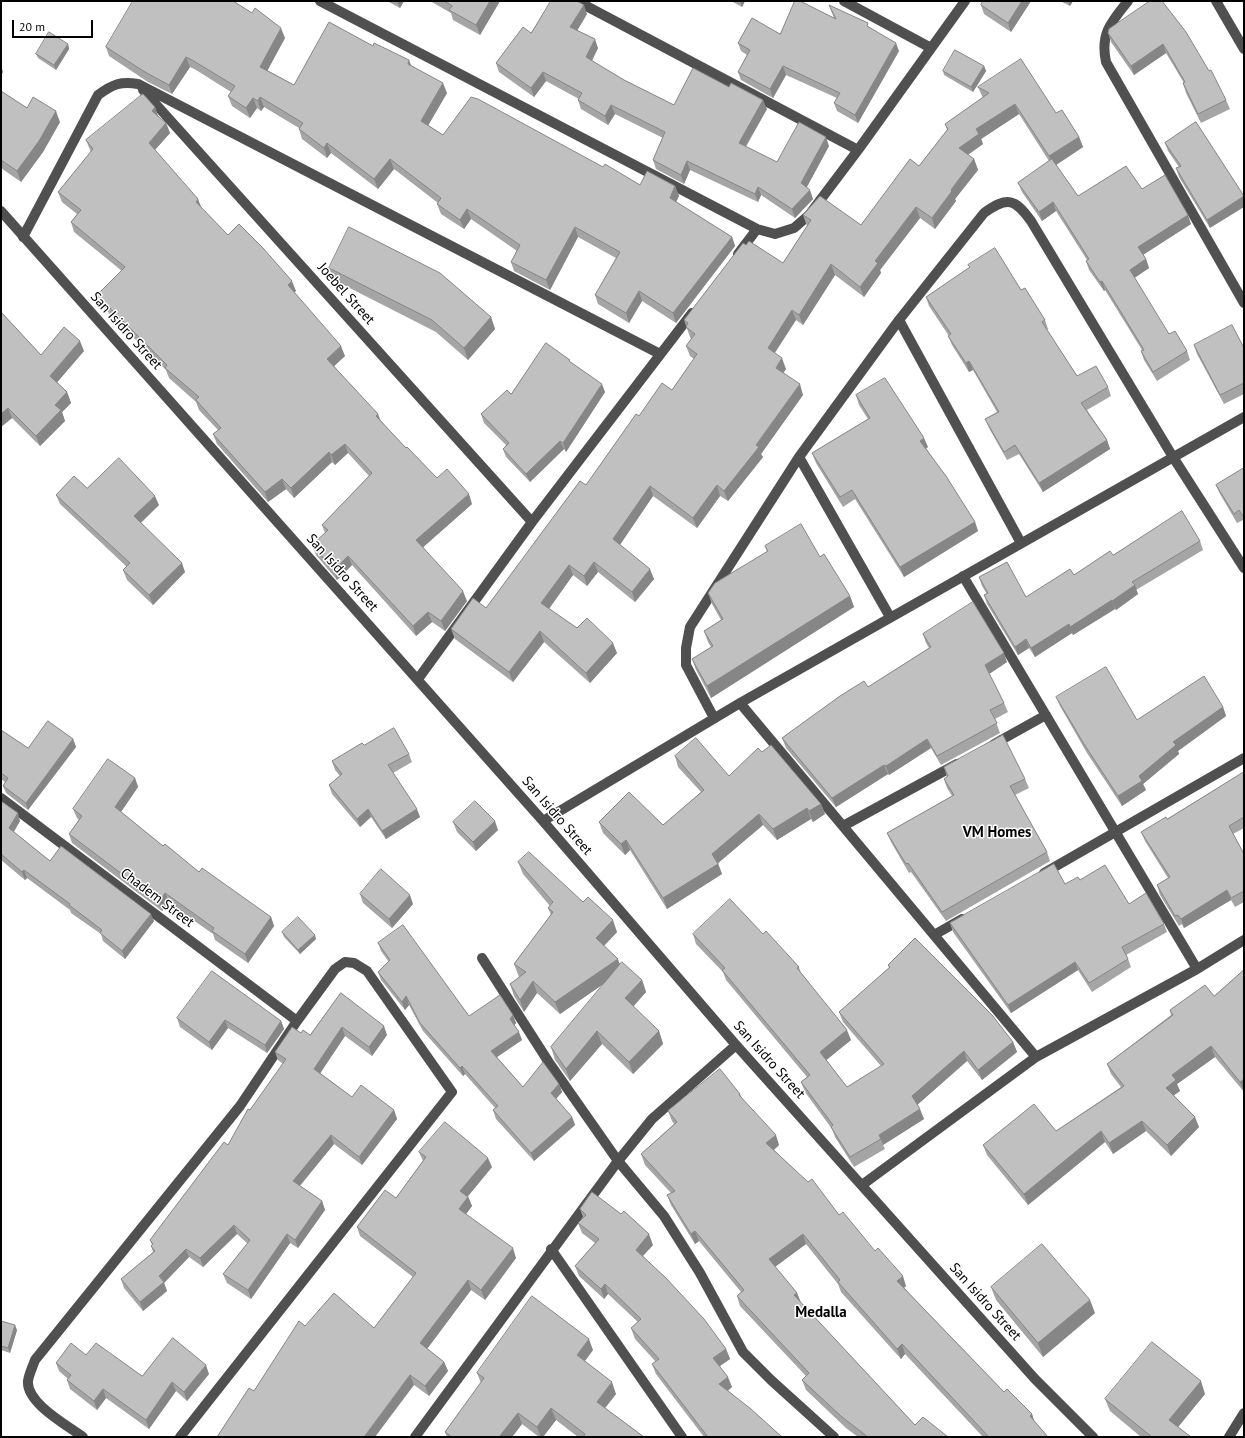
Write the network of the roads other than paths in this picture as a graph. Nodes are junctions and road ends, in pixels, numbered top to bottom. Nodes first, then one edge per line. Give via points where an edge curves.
1 (320, 1) edge
2 (577, 1) edge
3 (844, 1) edge
4 (965, 1) edge
5 (1128, 1) edge
6 (1216, 1) edge
7 (932, 48) junction
8 (1244, 49) edge
9 (138, 84) junction
10 (858, 150) junction
11 (1, 211) edge
12 (758, 229) junction
13 (23, 237) junction
14 (733, 260) edge
15 (699, 304) edge
16 (1244, 304) edge
17 (900, 320) junction
18 (660, 354) junction
19 (1244, 417) edge
20 (799, 457) junction
21 (1173, 457) junction
22 (532, 522) junction
23 (1021, 543) junction
24 (1244, 568) edge
25 (963, 576) junction
26 (890, 617) junction
27 (418, 679) junction
28 (740, 703) junction
29 (1046, 716) junction
30 (714, 718) junction
31 (983, 750) edge
32 (969, 758) edge
33 (1244, 758) edge
34 (1, 798) edge
35 (543, 821) junction
36 (843, 826) junction
37 (1116, 833) junction
38 (1035, 878) edge
39 (974, 912) edge
40 (934, 935) junction
41 (1244, 940) edge
42 (482, 958) dead end
43 (1198, 969) junction
44 (296, 1021) junction
45 (736, 1044) junction
46 (1036, 1057) junction
47 (618, 1161) junction
48 (862, 1185) junction
49 (551, 1249) junction
50 (1244, 1413) edge
51 (83, 1437) edge
52 (180, 1437) edge
53 (415, 1437) edge
54 (682, 1437) edge
55 (834, 1437) edge
56 (1093, 1437) edge
57 (1229, 1437) edge

1 - 12 street
2 - 10 street
3 - 7 street
4 - 7 street
5 - 16 street via 1112,21 1104,37 1106,62
6 - 8 street
7 - 10 street
9 - 13 street via 126,82 110,86 98,95
9 - 18 street
9 - 22 street, Joebel Street
10 - 12 street via 809,215 794,228 775,234
11 - 13 street, San Isidro Street
12 - 14 street
13 - 27 street, San Isidro Street
15 - 18 street
17 - 20 street
17 - 21 street via 984,213 997,203 1008,200 1020,206
17 - 23 street
18 - 22 street
19 - 21 street
20 - 26 street
20 - 30 street via 690,627 686,665
21 - 23 street
21 - 24 street
22 - 27 street
23 - 25 street
25 - 26 street
25 - 29 street
26 - 28 street
27 - 35 street, San Isidro Street
28 - 30 street
28 - 36 street
29 - 31 street
29 - 37 street
30 - 35 street
32 - 36 street
33 - 37 street
34 - 44 street, Chadem Street
35 - 45 street, San Isidro Street
36 - 40 street
37 - 38 street
37 - 43 street
39 - 40 street
40 - 46 street
41 - 43 street
42 - 47 street via 548,1061
43 - 46 street
44 - 51 street via 240,1106 35,1360 28,1381 31,1394 38,1404
44 - 52 street via 335,969 345,962 354,963 367,971 452,1092
45 - 47 street via 652,1119
45 - 48 street, San Isidro Street
46 - 48 street
47 - 49 street
47 - 55 street via 664,1216 700,1273 743,1352
48 - 56 street, San Isidro Street via 1035,1379
49 - 53 street
49 - 54 street
50 - 57 street

